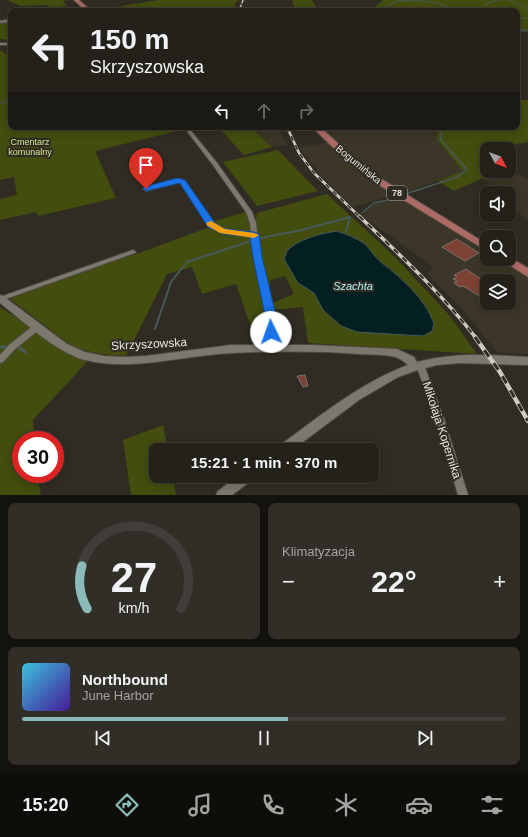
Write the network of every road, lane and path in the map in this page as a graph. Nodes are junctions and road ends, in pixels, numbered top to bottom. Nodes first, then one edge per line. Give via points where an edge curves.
1 (76, 0) edge
2 (86, 8) edge
3 (189, 130) edge
4 (319, 130) edge
5 (146, 189) dead end
6 (254, 234) junction
7 (480, 244) edge
8 (133, 252) dead end
9 (516, 266) edge
10 (528, 273) edge
11 (1, 299) edge
12 (37, 327) junction
13 (270, 348) junction
14 (0, 360) edge
15 (528, 361) edge
16 (418, 366) junction
17 (293, 443) edge
18 (238, 483) edge
19 (222, 495) edge
20 (462, 495) edge

1 - 2 main road
3 - 6 street via 249,212
4 - 7 main road, Bogumińska / 78 via 377,180
5 - 6 street via 182,181 212,225 223,231
6 - 13 street via 272,320
8 - 11 street, Skrzyszowska
9 - 10 main road
11 - 12 street, Skrzyszowska
12 - 13 street, Skrzyszowska via 73,352 108,360 141,360 228,349
12 - 14 street
13 - 16 street, Skrzyszowska via 365,350 397,354
15 - 16 street via 456,359
16 - 17 street via 369,389
16 - 20 street, Mikołaja Kopernika via 440,419
18 - 19 street

